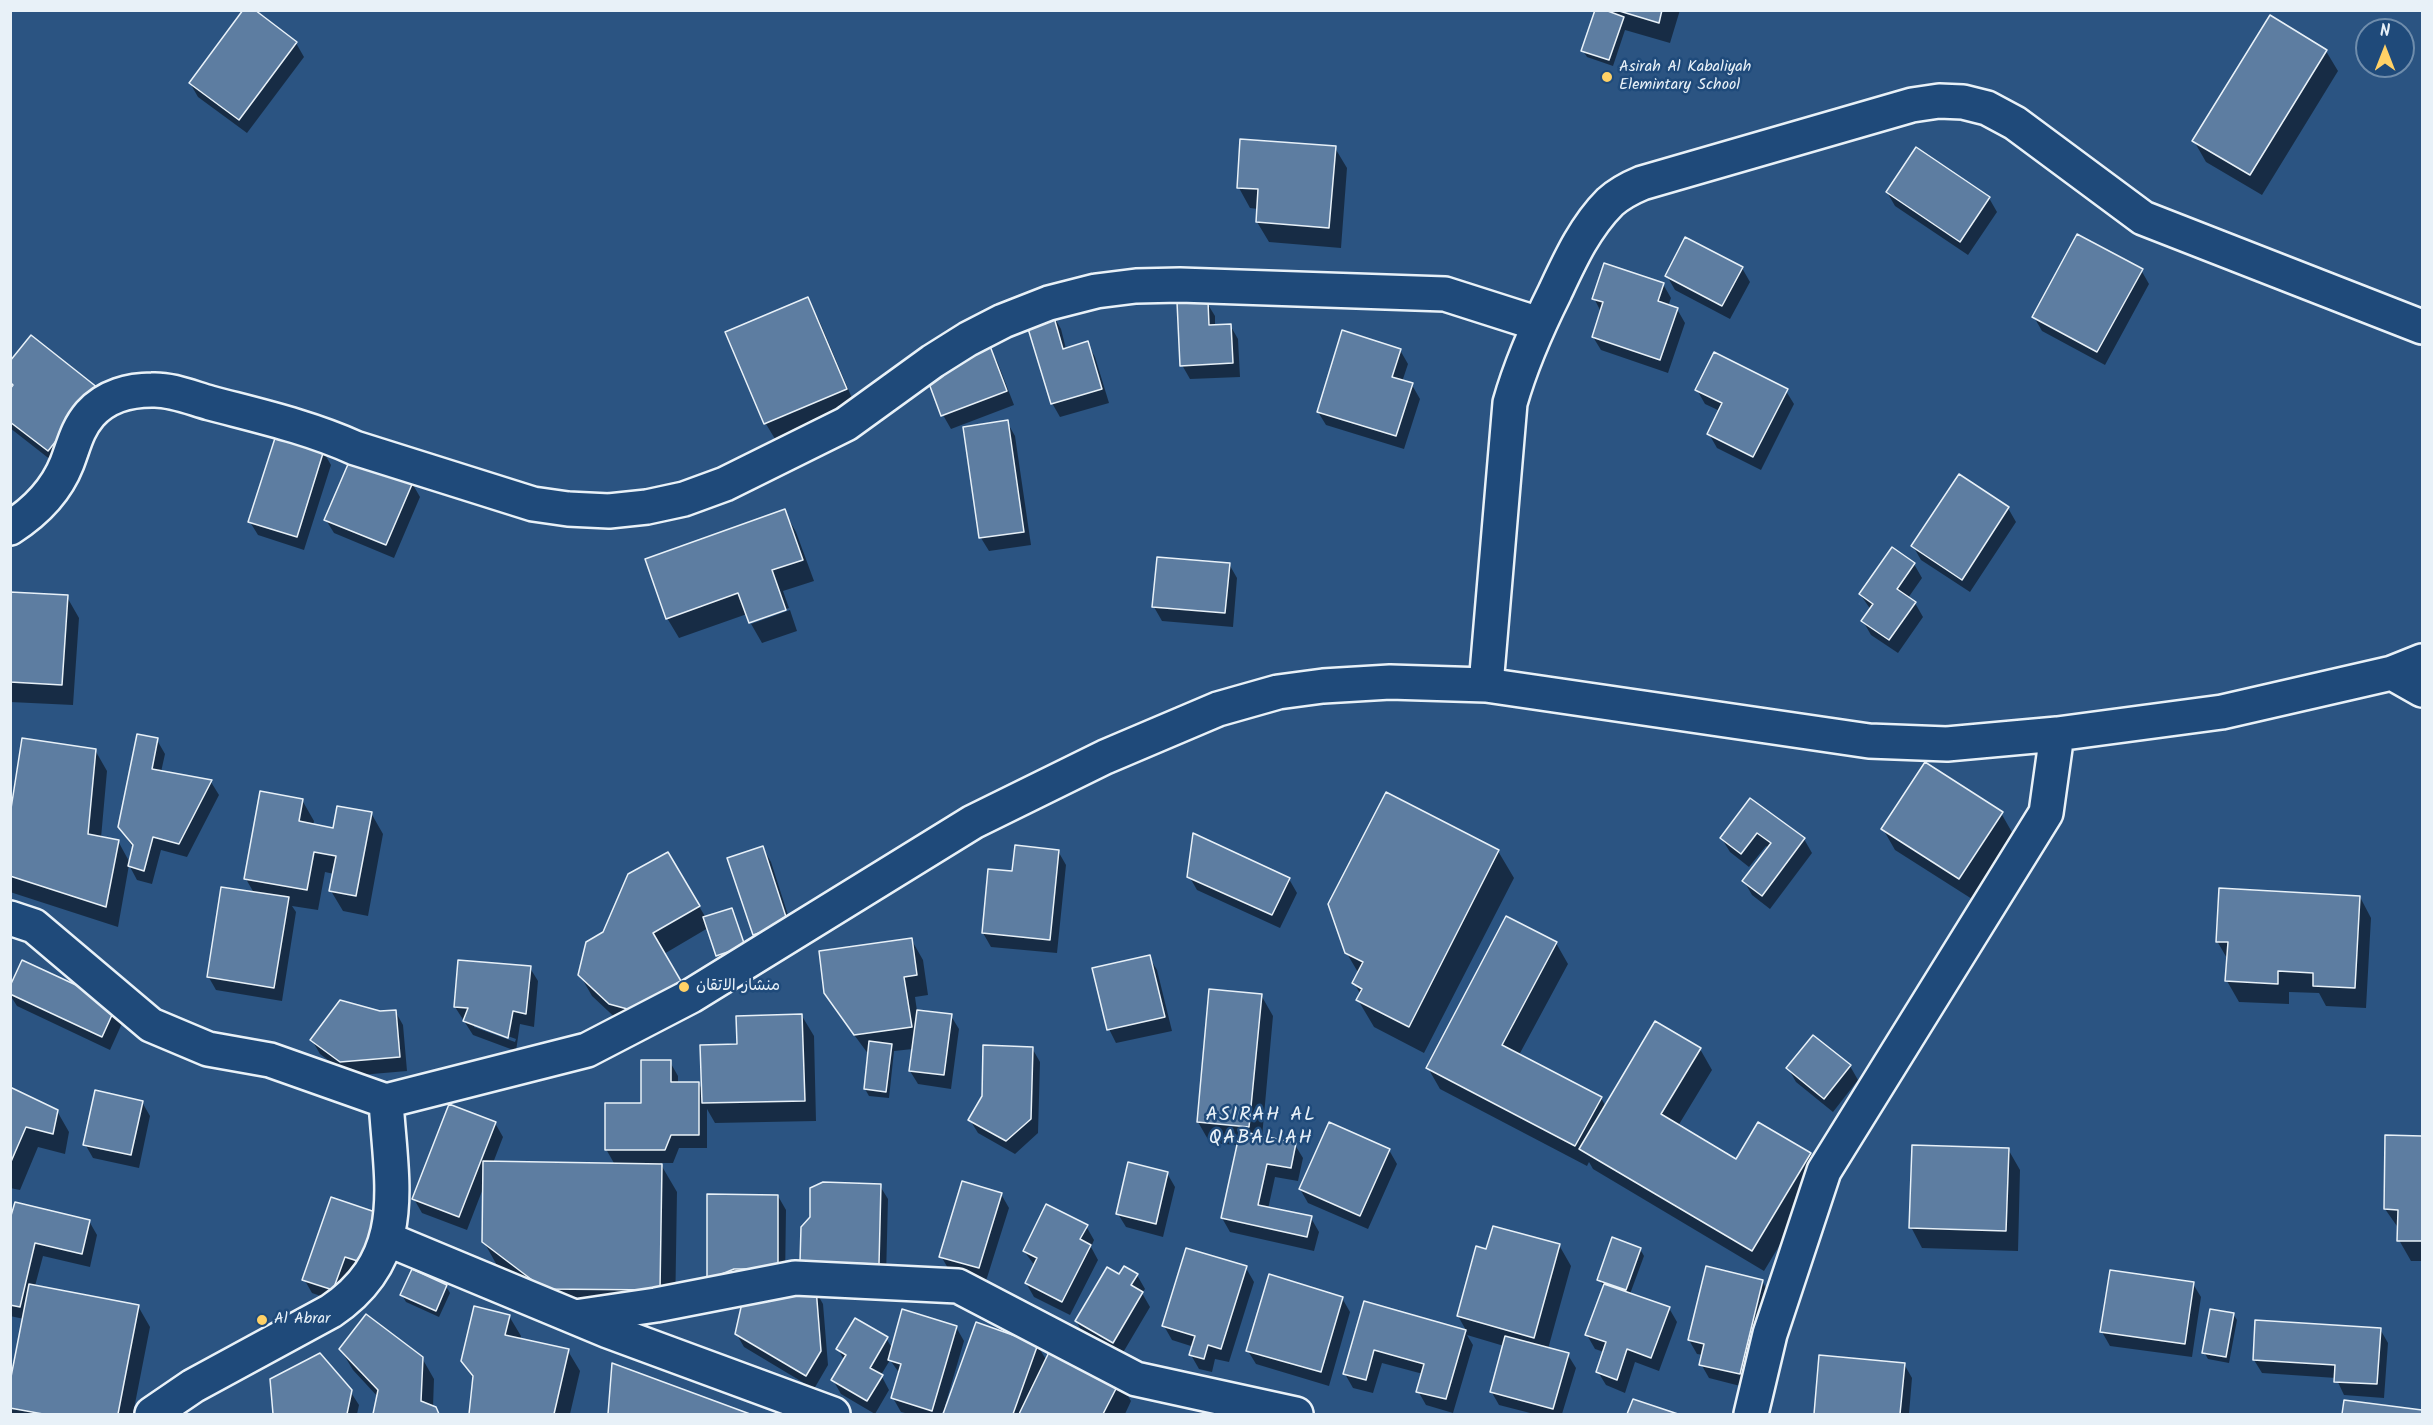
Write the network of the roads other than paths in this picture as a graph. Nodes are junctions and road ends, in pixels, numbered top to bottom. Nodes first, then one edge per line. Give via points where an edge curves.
1 (1539, 324) junction
2 (2422, 327) edge
3 (10, 528) edge
4 (2422, 661) edge
5 (2392, 673) junction
6 (1486, 685) junction
7 (2422, 690) edge
8 (2057, 734) junction
9 (10, 918) edge
10 (386, 1101) junction
11 (387, 1239) junction
12 (574, 1317) junction
13 (152, 1414) edge
14 (833, 1414) edge
15 (1296, 1414) edge
16 (1751, 1414) edge

1 - 2 street via 1590,226 1626,190 1912,105 1939,101 1988,108 2015,123 2143,218
1 - 3 street via 1445,294 1180,285 1096,291 1049,303 977,334 846,424 725,484 666,503 609,511 533,504 274,420 154,389 127,392 91,413 75,435 60,478 26,518
1 - 6 street via 1510,403
4 - 5 street
5 - 7 street
5 - 8 street via 2222,712
6 - 8 street via 1869,741 1947,744
6 - 10 street via 1390,682 1323,686 1278,692 1218,709 973,822 691,996 587,1050
8 - 16 street via 2046,813 1824,1171 1770,1334
9 - 10 street via 34,926 151,1025 208,1049 270,1060
10 - 11 street via 393,1206
11 - 12 street
11 - 13 street via 369,1277 350,1299 193,1386
12 - 14 street
12 - 15 street via 795,1278 958,1286 1136,1379

